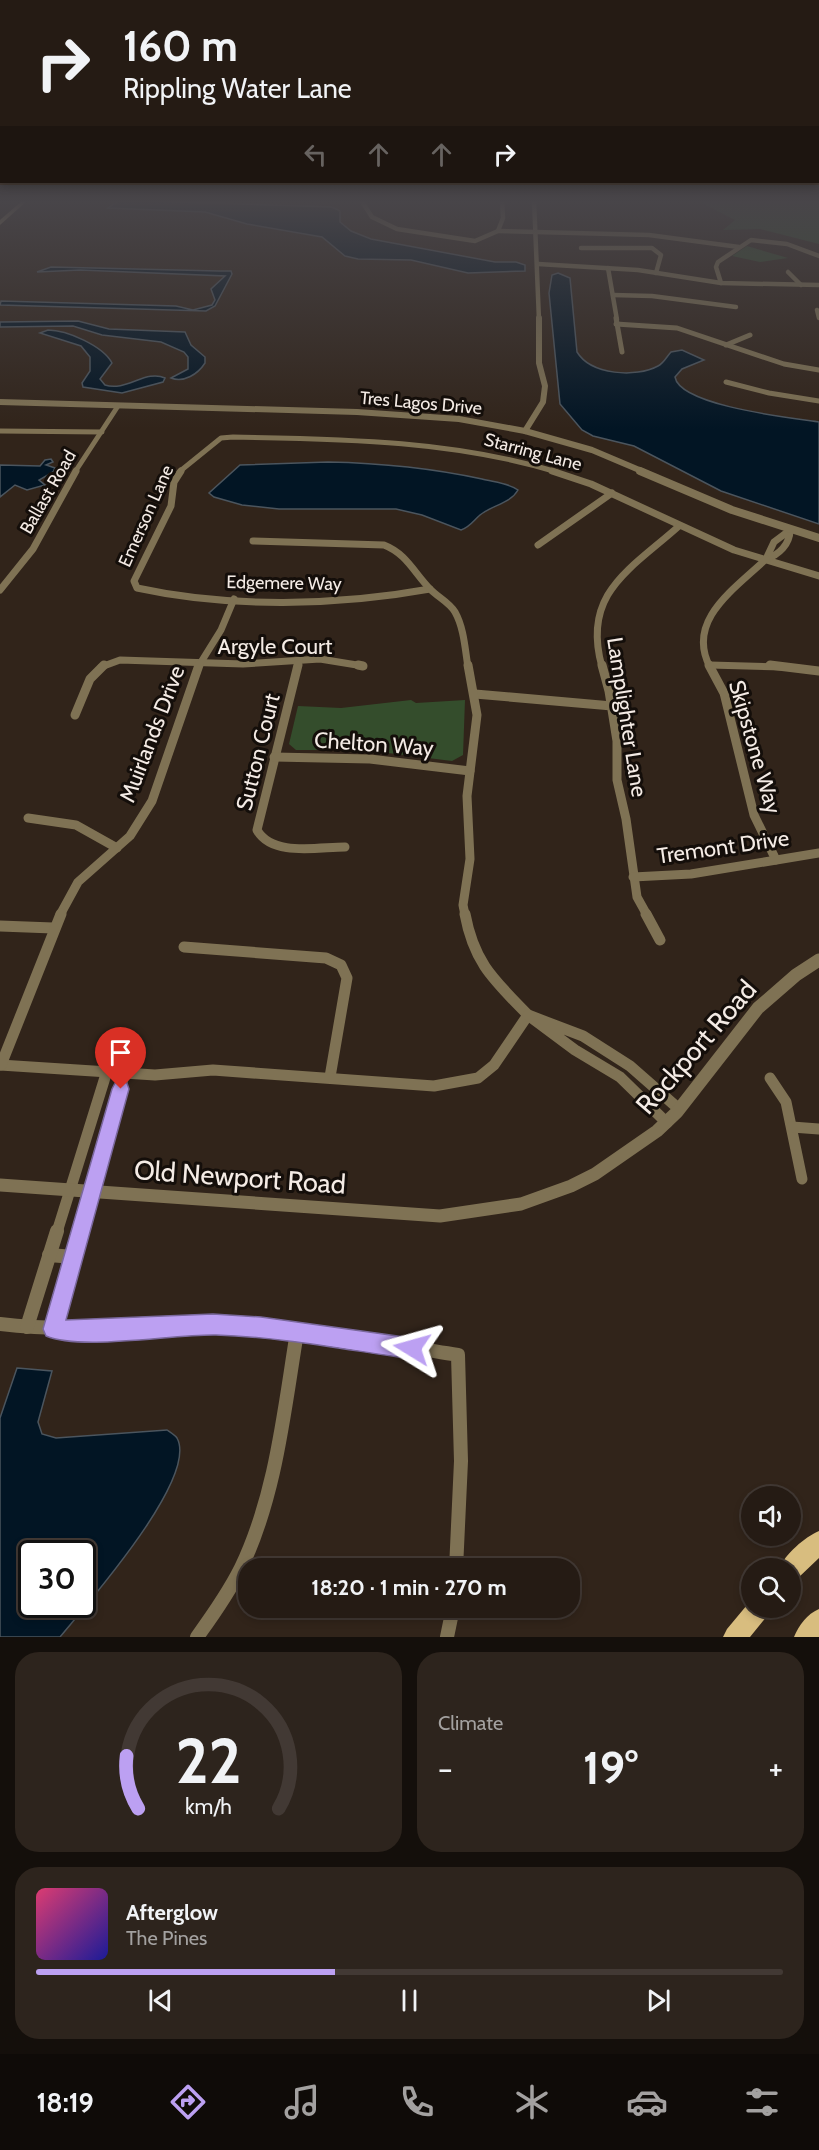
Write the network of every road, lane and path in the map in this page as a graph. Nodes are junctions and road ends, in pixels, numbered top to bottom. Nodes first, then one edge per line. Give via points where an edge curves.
1 (538, 276) edge
2 (610, 276) edge
3 (678, 276) edge
4 (719, 276) edge
5 (792, 276) edge
6 (721, 283) junction
7 (801, 285) junction
8 (819, 285) edge
9 (613, 295) junction
10 (736, 307) dead end
11 (817, 310) dead end
12 (819, 318) edge
13 (616, 324) junction
14 (750, 335) dead end
15 (726, 345) junction
16 (622, 352) dead end
17 (819, 370) edge
18 (726, 382) dead end
19 (819, 401) edge
20 (0, 402) edge
21 (118, 406) junction
22 (0, 431) edge
23 (525, 431) junction
24 (102, 432) junction
25 (221, 438) joint
26 (612, 493) junction
27 (679, 526) junction
28 (790, 530) junction
29 (819, 538) edge
30 (253, 541) dead end
31 (538, 545) dead end
32 (766, 559) junction
33 (819, 576) edge
34 (137, 588) joint
35 (430, 589) junction
36 (0, 590) edge
37 (234, 599) junction
38 (299, 660) junction
39 (199, 664) junction
40 (710, 665) junction
41 (363, 666) dead end
42 (819, 671) edge
43 (475, 694) junction
44 (612, 706) junction
45 (75, 715) dead end
46 (274, 756) junction
47 (470, 771) junction
48 (28, 818) dead end
49 (345, 847) dead end
50 (117, 848) junction
51 (819, 853) edge
52 (776, 860) junction
53 (633, 877) junction
54 (0, 926) edge
55 (53, 928) junction
56 (660, 940) dead end
57 (184, 947) dead end
58 (819, 960) edge
59 (528, 1015) junction
60 (593, 1043) junction
61 (586, 1057) junction
62 (0, 1065) edge
63 (108, 1071) junction
64 (125, 1072) junction
65 (330, 1077) junction
66 (770, 1078) dead end
67 (679, 1109) junction
68 (667, 1123) junction
69 (792, 1127) junction
70 (819, 1129) edge
71 (88, 1133) junction
72 (108, 1135) junction
73 (802, 1179) dead end
74 (0, 1185) edge
75 (69, 1190) junction
76 (93, 1192) junction
77 (476, 1215) joint
78 (49, 1255) junction
79 (74, 1257) junction
80 (0, 1324) edge
81 (27, 1327) junction
82 (53, 1329) junction
83 (297, 1332) junction
84 (819, 1542) edge
85 (456, 1558) edge
86 (801, 1559) edge
87 (451, 1618) edge
88 (751, 1618) edge
89 (819, 1621) edge
90 (197, 1637) edge
91 (447, 1637) edge
92 (735, 1637) edge
93 (806, 1637) edge

1 - 23 street via 543,402
2 - 9 street
3 - 6 street
4 - 6 street
5 - 7 street
6 - 7 street
7 - 8 street
9 - 10 street
9 - 13 street
11 - 12 street
13 - 15 street via 672,327
13 - 16 street
14 - 15 street
15 - 17 street via 776,363
18 - 19 street
20 - 21 street, Tres Lagos Drive
21 - 23 street, Tres Lagos Drive via 411,415
21 - 24 street, Ballast Road
22 - 24 street
23 - 28 street, Tres Lagos Drive via 616,459 722,506
24 - 36 street, Ballast Road via 61,494 33,549
25 - 26 street, Starring Lane via 378,439 467,449 534,465
25 - 34 street, Emerson Lane via 179,472 171,506 134,581
26 - 27 street, Starring Lane
26 - 31 street
27 - 32 street, Starring Lane
27 - 44 street, Lamplighter Lane via 613,584 598,612 596,646
28 - 29 street, Tres Lagos Drive
28 - 32 street, Skipstone Way via 790,538 777,556
30 - 35 street via 384,544 410,562
32 - 33 street, Starring Lane
32 - 40 street, Skipstone Way via 708,619 702,648
34 - 37 street, Edgemere Way
35 - 37 street, Edgemere Way via 364,599
35 - 43 street via 454,610 461,626
37 - 39 street, Muirlands Drive via 221,630
38 - 39 street, Argyle Court
38 - 41 street, Argyle Court
38 - 46 street, Sutton Court
39 - 45 street, Argyle Court via 104,662 94,671
39 - 50 street, Muirlands Drive via 152,801 130,836
40 - 42 street via 769,664
40 - 52 street, Skipstone Way via 724,693 754,815
43 - 44 street
43 - 47 street via 477,715
44 - 53 street, Lamplighter Lane via 617,741 616,780 626,819
46 - 47 street, Chelton Way via 370,759
46 - 49 street, Sutton Court via 257,830 263,841 277,847
47 - 59 street via 470,860 463,905 471,940 491,977
48 - 50 street via 76,825
50 - 55 street, Muirlands Drive via 78,882
51 - 52 street, Tremont Drive
52 - 53 street, Tremont Drive via 691,874
53 - 56 street, Lamplighter Lane via 637,897
54 - 55 street
55 - 62 street, Muirlands Drive
57 - 65 street via 326,958 341,965 347,978
58 - 67 street, Rockport Road via 765,998 734,1032
59 - 60 street
59 - 61 street
59 - 65 street via 495,1065 478,1078 434,1086
60 - 61 street
60 - 67 street via 630,1066
61 - 68 street via 620,1077
62 - 63 street
63 - 64 street
63 - 71 street
64 - 65 street via 155,1075 213,1070
64 - 72 street
66 - 69 street via 786,1102
67 - 68 street, Rockport Road
68 - 77 street, Rockport Road via 621,1160 558,1194
69 - 70 street
69 - 73 street
71 - 72 street
71 - 75 street
72 - 76 street
74 - 75 street, Old Newport Road
75 - 76 street, Old Newport Road
75 - 78 street
76 - 77 street, Old Newport Road via 440,1216
76 - 79 street
78 - 79 street
78 - 81 street
79 - 82 street
80 - 81 street
81 - 82 street
82 - 83 street via 213,1324
83 - 85 street via 458,1355
83 - 90 street via 262,1510 247,1556 224,1600
84 - 86 main road
87 - 91 street
88 - 92 main road
89 - 93 main road

